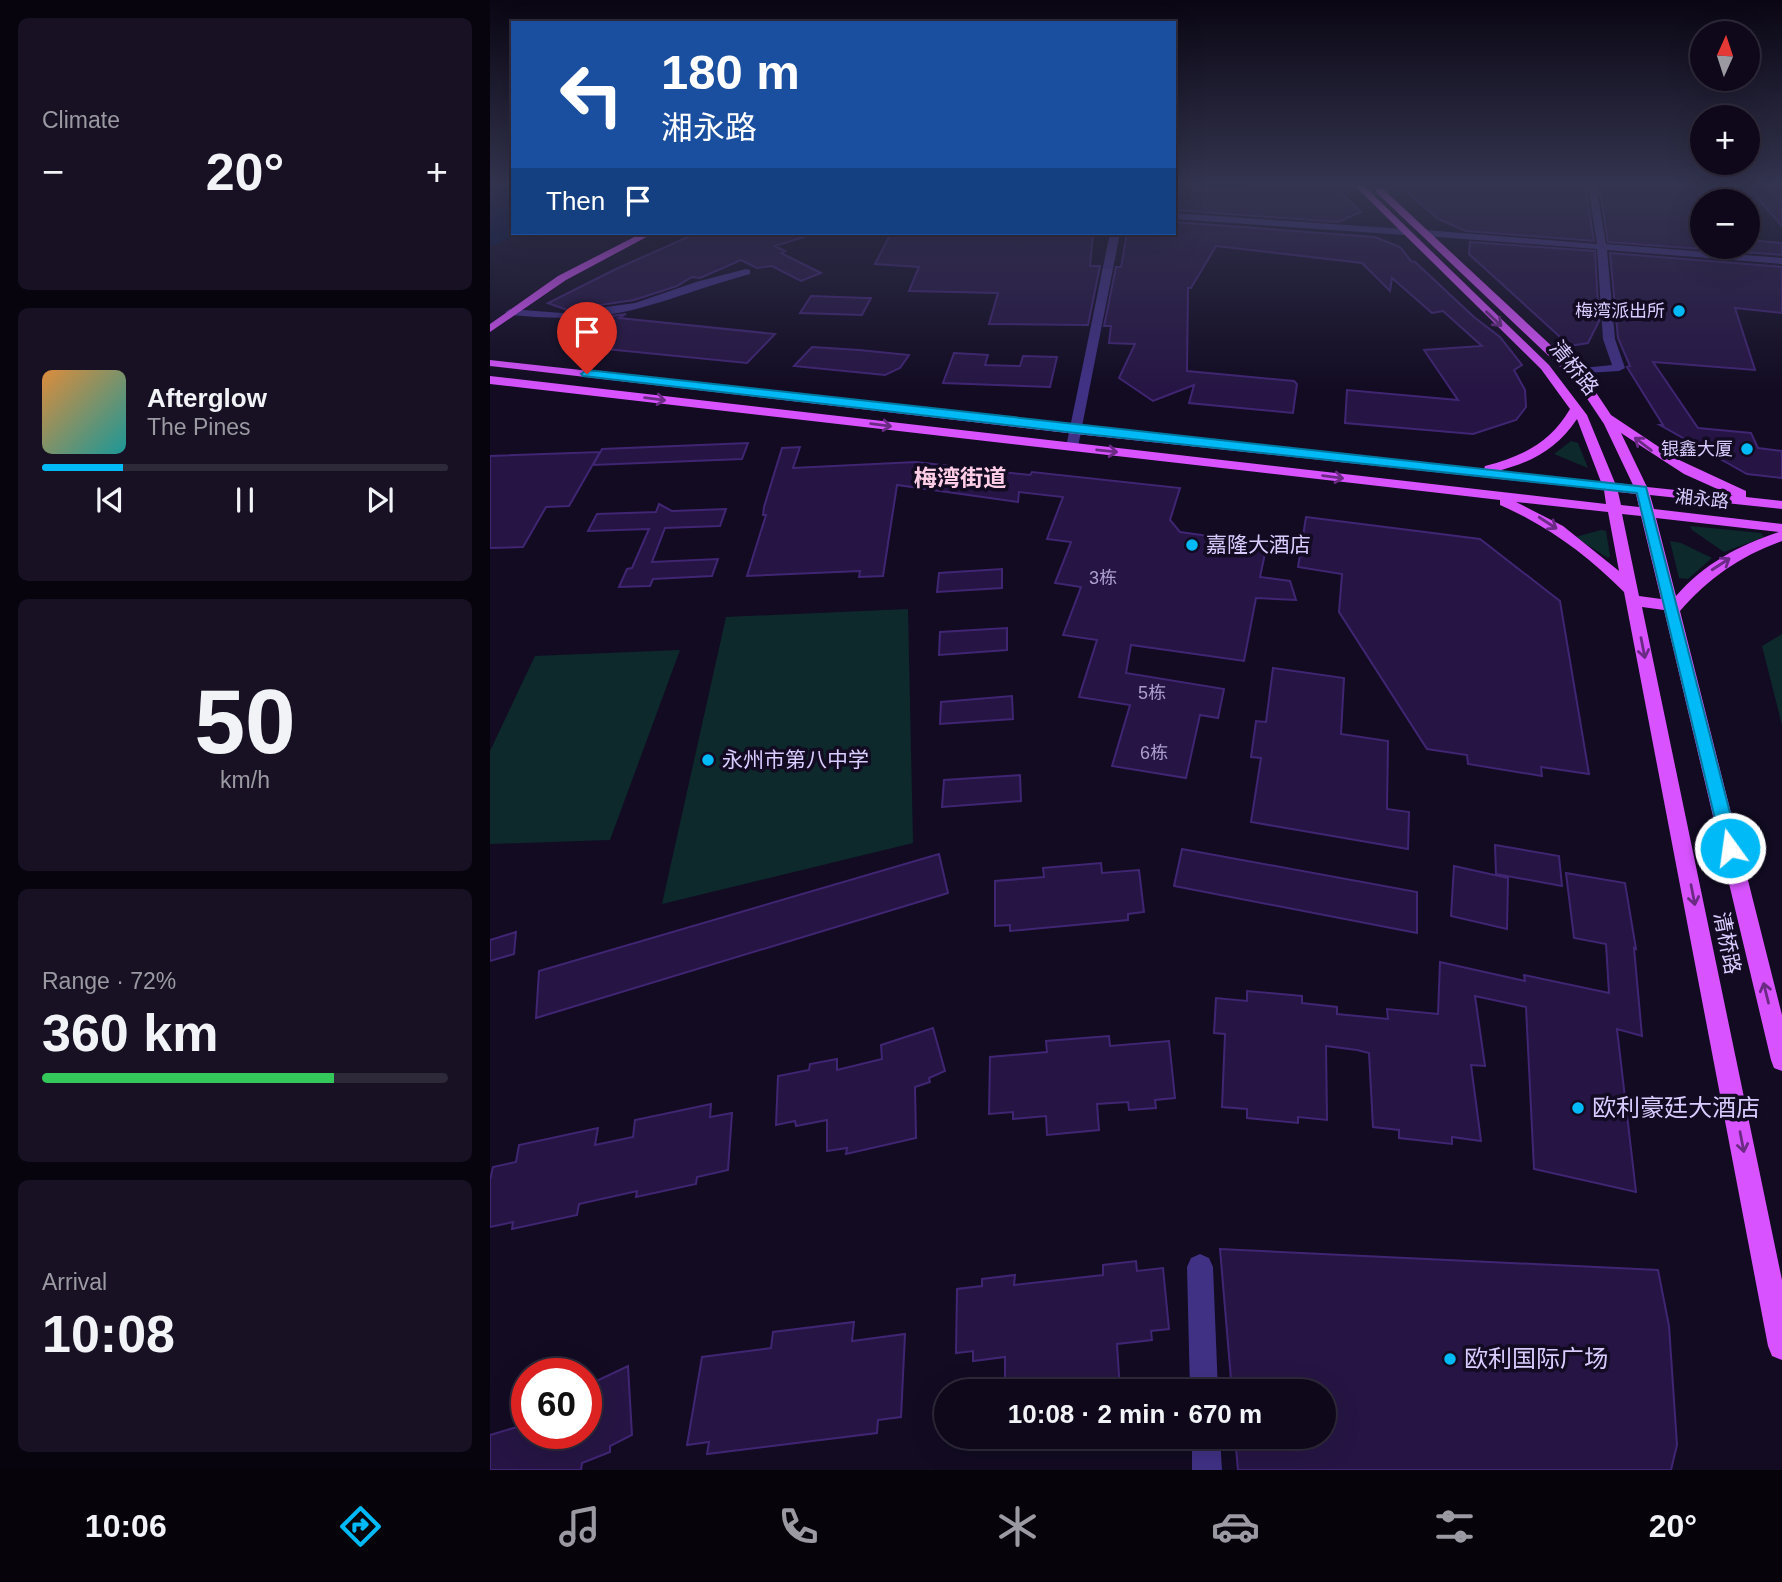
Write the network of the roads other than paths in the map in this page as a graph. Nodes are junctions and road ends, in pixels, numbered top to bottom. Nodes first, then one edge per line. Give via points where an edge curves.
1 (587, 254) edge
2 (609, 254) edge
3 (1111, 254) edge
4 (1427, 254) edge
5 (1447, 254) edge
6 (1602, 254) edge
7 (1687, 254) edge
8 (1782, 261) edge
9 (746, 272) dead end
10 (530, 286) dead end
11 (508, 305) junction
12 (490, 329) edge
13 (490, 352) edge
14 (490, 363) edge
15 (509, 365) junction
16 (1573, 372) junction
17 (490, 380) edge
18 (539, 386) junction
19 (490, 391) edge
20 (1579, 412) junction
21 (1608, 416) junction
22 (1076, 430) junction
23 (1072, 447) junction
24 (1475, 472) junction
25 (1610, 487) junction
26 (1642, 490) junction
27 (1486, 494) junction
28 (1776, 505) edge
29 (1616, 509) junction
30 (1649, 513) junction
31 (1782, 528) edge
32 (1782, 536) edge
33 (1632, 595) junction
34 (1672, 608) junction
35 (1782, 1060) edge
36 (1200, 1267) dead end
37 (1782, 1346) edge
38 (1204, 1379) edge
39 (1206, 1449) edge
40 (1207, 1470) edge

1 - 10 main road
2 - 11 main road
3 - 22 street
4 -> 20 main road, 清桥路 via 1545,367
5 - 16 main road, 清桥路
6 - 16 street via 1609,339 1619,368
7 - 8 street
9 - 11 street via 638,306 562,316
11 - 12 main road
13 - 15 main road
14 - 15 main road, 湘永路
15 - 22 main road, 湘永路
16 - 21 main road, 清桥路
17 - 18 main road, 湘永路
18 - 19 main road
18 -> 23 main road, 湘永路
20 - 21 main road
20 - 24 main road via 1546,449 1518,462
20 - 25 main road, 清桥路
21 - 26 main road, 清桥路
28 -> 21 main road via 1685,471
22 - 23 street
22 - 24 main road, 湘永路
23 -> 27 main road, 湘永路
24 - 25 main road, 湘永路
25 - 26 main road, 湘永路
25 - 29 main road, 清桥路
26 - 28 main road, 湘永路
26 - 30 main road, 清桥路
27 - 29 main road, 湘永路
27 -> 33 main road via 1534,514 1596,555
29 - 30 main road, 湘永路
29 - 33 main road, 清桥路
30 - 31 main road, 湘永路
30 - 34 main road, 清桥路
34 -> 32 main road via 1724,560
33 - 34 main road
33 -> 37 main road, 清桥路
35 -> 34 main road, 清桥路
36 - 38 street
39 - 40 street

